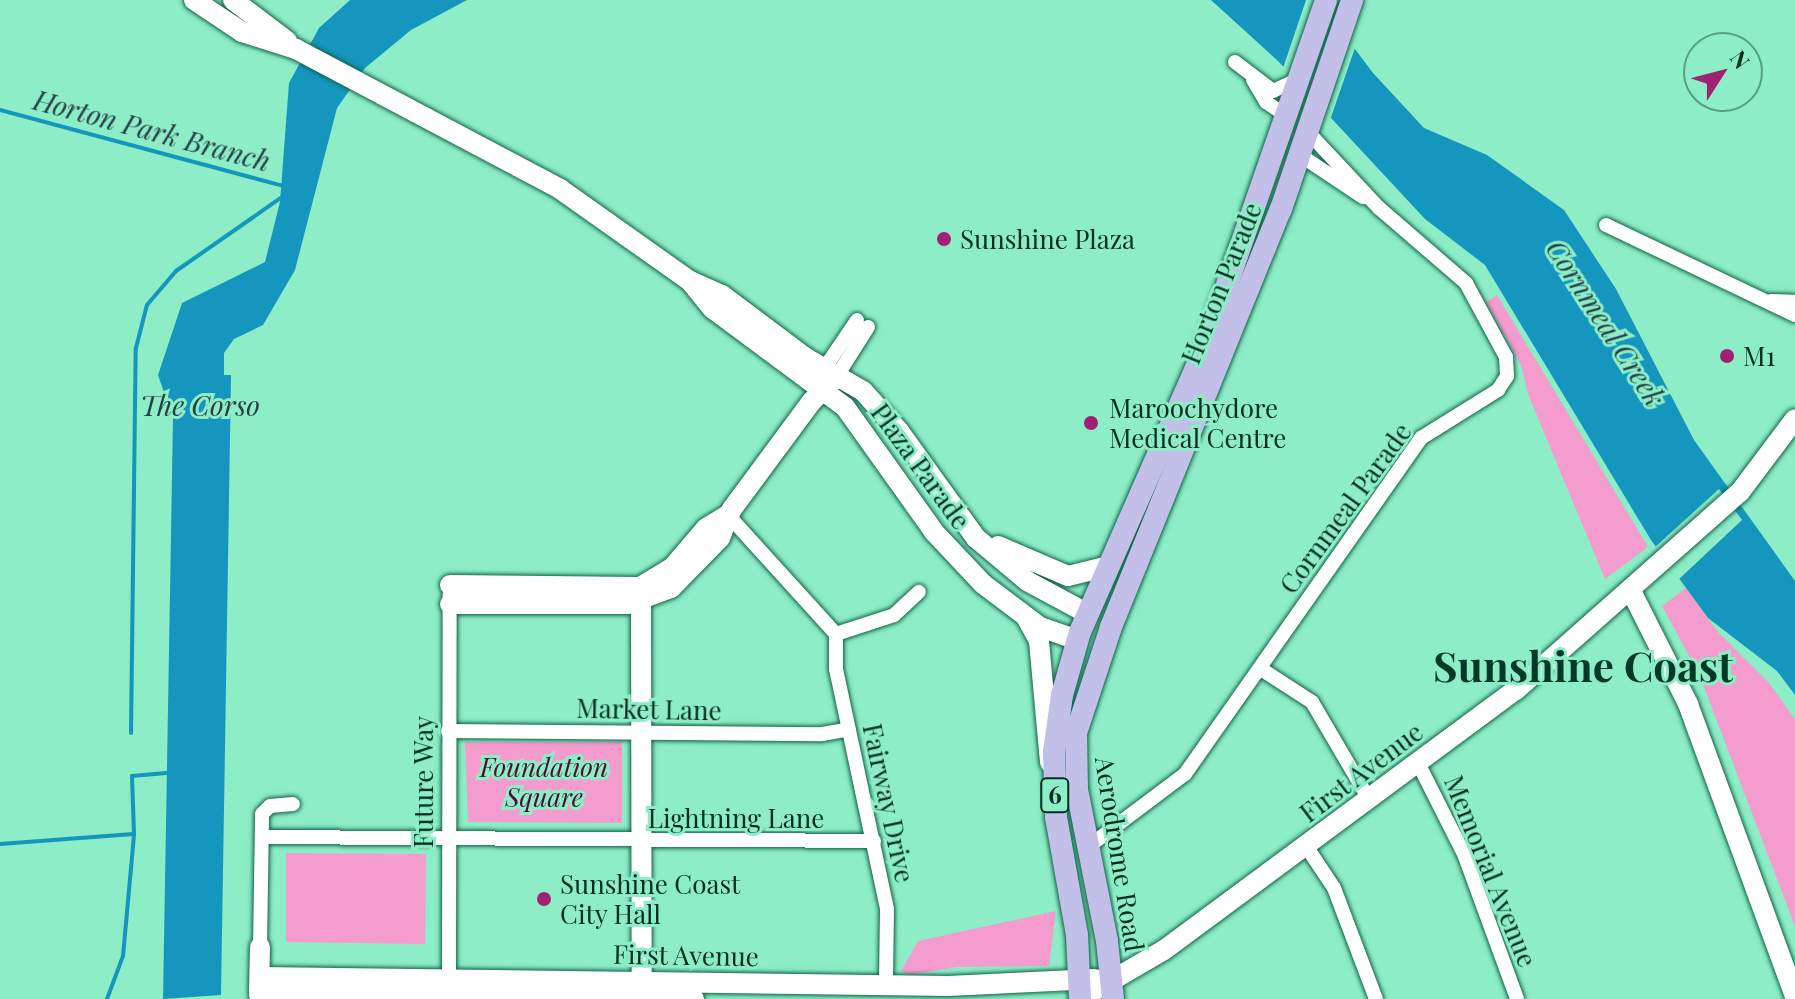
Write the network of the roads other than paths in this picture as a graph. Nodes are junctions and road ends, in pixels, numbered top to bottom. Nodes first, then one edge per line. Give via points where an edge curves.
1 (194, 0) edge
2 (233, 0) edge
3 (1352, 0) edge
4 (1326, 1) edge
5 (296, 49) junction
6 (1235, 62) dead end
7 (1249, 73) junction
8 (1296, 81) junction
9 (1315, 108) junction
10 (1287, 116) junction
11 (1307, 131) junction
12 (1300, 155) junction
13 (1377, 206) junction
14 (1606, 225) dead end
15 (1771, 301) junction
16 (1795, 302) edge
17 (1795, 315) edge
18 (862, 323) dead end
19 (823, 385) junction
20 (1795, 419) edge
21 (728, 515) junction
22 (961, 522) junction
23 (1109, 566) junction
24 (1631, 591) junction
25 (919, 592) dead end
26 (642, 593) junction
27 (450, 594) joint
28 (1088, 614) junction
29 (1024, 616) junction
30 (1111, 627) junction
31 (836, 634) junction
32 (1078, 640) junction
33 (1261, 669) junction
34 (849, 729) junction
35 (448, 731) junction
36 (644, 732) junction
37 (1418, 763) junction
38 (1054, 778) junction
39 (1369, 799) junction
40 (293, 804) dead end
41 (262, 837) junction
42 (449, 839) junction
43 (644, 841) junction
44 (874, 841) junction
45 (1306, 846) junction
46 (1088, 847) junction
47 (260, 947) joint
48 (886, 984) junction
49 (1112, 989) edge
50 (259, 990) edge
51 (448, 991) edge
52 (642, 993) edge
53 (1080, 994) edge
54 (1795, 996) edge
55 (694, 999) edge
56 (1376, 999) edge
57 (1517, 999) edge

1 - 5 main road, Plaza Parade via 242,32
2 - 5 main road, Plaza Parade
3 - 9 main road, Horton Parade / 6
4 - 8 main road, Horton Parade / 6
5 - 19 main road, Plaza Parade via 560,189 690,281 722,295
6 - 7 street
7 - 8 street via 1274,91
7 - 10 street via 1266,102
8 - 10 main road, Horton Parade / 6
9 - 10 main road
9 - 11 main road, Horton Parade / 6
10 - 11 main road
10 - 12 main road
10 - 23 main road, Horton Parade / 6 via 1206,345
11 - 12 main road, Horton Parade / 6
11 - 13 street, Cornmeal Parade
12 - 13 street, Cornmeal Parade
12 - 30 main road, Horton Parade / 6
13 - 33 street, Cornmeal Parade via 1471,289 1508,372 1498,390 1421,438
14 - 15 street
15 - 16 street
15 - 17 street
18 - 19 street
19 - 21 main road
19 - 22 main road, Plaza Parade via 877,404
19 - 29 main road, Plaza Parade via 872,440 934,532 983,584
20 - 24 main road, First Avenue via 1728,502
21 - 26 main road via 706,528
21 - 31 street
22 - 23 main road via 1048,571 1081,576
22 - 28 main road, Plaza Parade via 1016,573
23 - 28 main road, Horton Parade / 6
24 - 37 main road, First Avenue via 1516,690
24 - 54 main road via 1692,715
25 - 31 street via 894,615
26 - 27 main road
26 - 36 main road
27 - 35 street, Future Way
28 - 30 main road
28 - 32 main road, Aerodrome Road / 6
29 - 32 main road, Plaza Parade via 1062,638
29 - 38 main road via 1039,641 1042,722
30 - 32 main road
30 - 46 main road, Aerodrome Road / 6 via 1076,733 1077,789
31 - 34 street, Fairway Drive via 836,669
32 - 38 main road, Aerodrome Road / 6 via 1059,709
33 - 39 street via 1312,702
33 - 46 street, Cornmeal Parade via 1178,782
34 - 36 street, Market Lane via 822,734
34 - 44 street, Fairway Drive
35 - 36 street, Market Lane
35 - 42 street, Future Way
36 - 43 main road
37 - 39 main road, First Avenue
37 - 57 street, Memorial Avenue via 1464,854
38 - 53 main road, Aerodrome Road / 6
39 - 45 main road, First Avenue
40 - 41 street via 270,806 262,814
41 - 42 street, Lightning Lane
41 - 47 street
42 - 43 street, Lightning Lane
42 - 51 street, Future Way
43 - 44 street, Lightning Lane
43 - 52 main road
44 - 48 street, Fairway Drive via 887,909
45 - 49 main road, First Avenue
45 - 56 street via 1334,888
46 - 49 main road, Aerodrome Road / 6
47 - 50 main road
48 - 52 main road, First Avenue
48 - 53 main road, First Avenue via 1045,985
49 - 53 main road, First Avenue
50 - 51 main road, First Avenue
51 - 52 main road, First Avenue
52 - 55 main road, First Avenue

